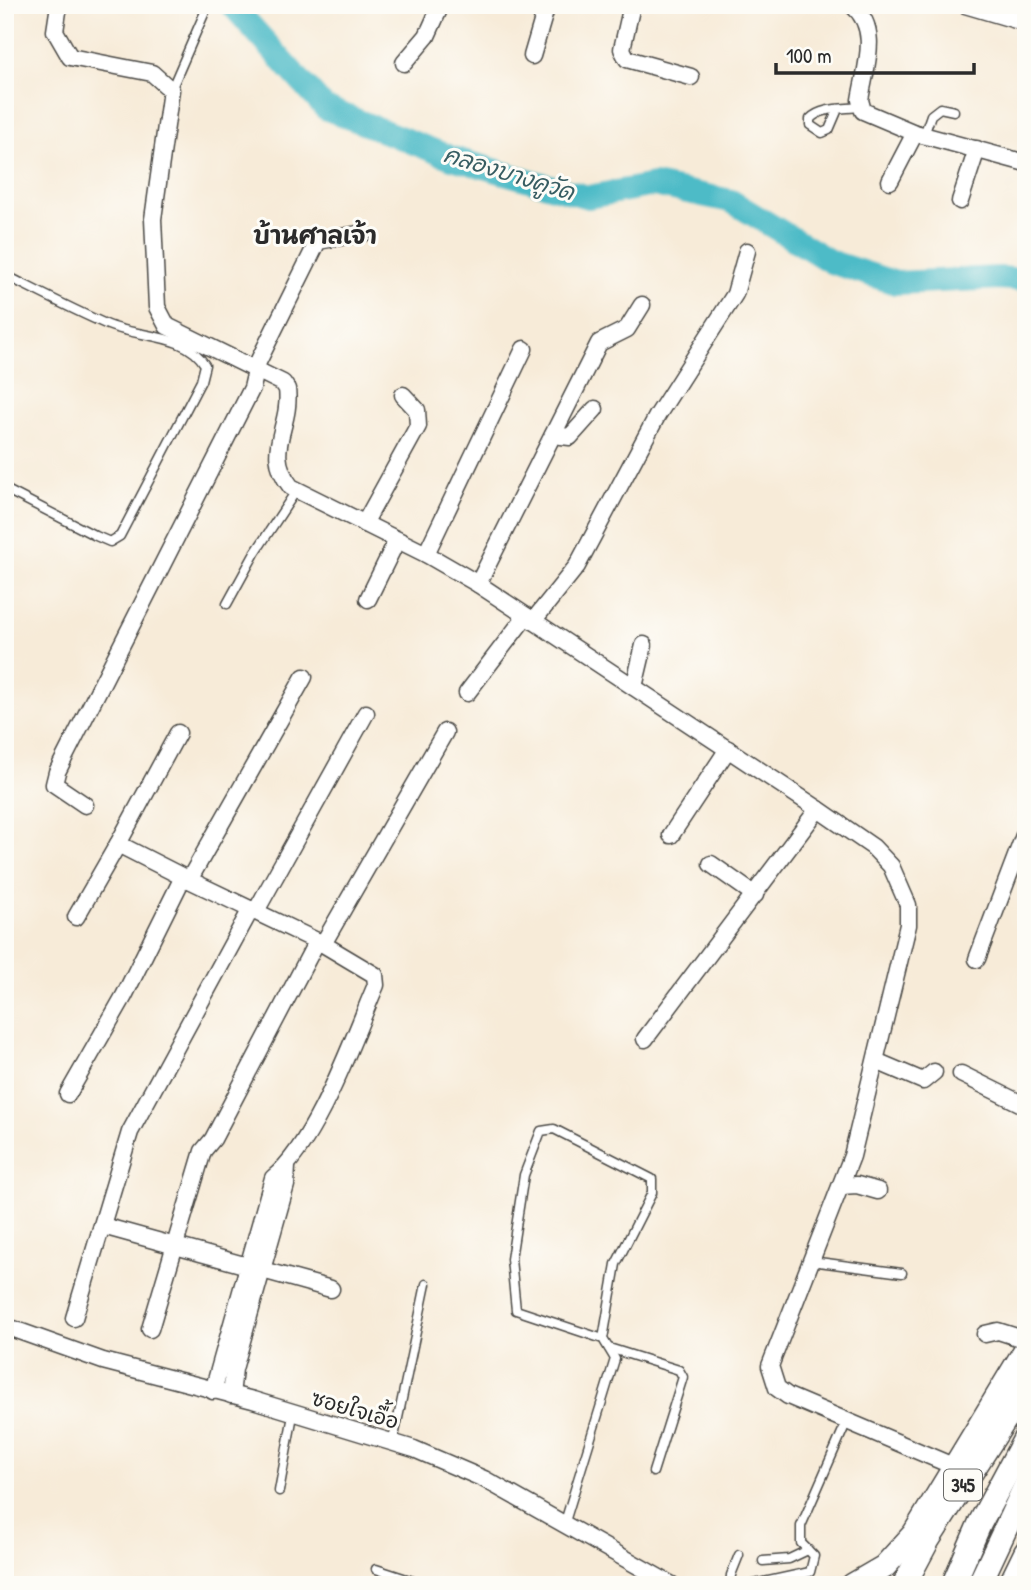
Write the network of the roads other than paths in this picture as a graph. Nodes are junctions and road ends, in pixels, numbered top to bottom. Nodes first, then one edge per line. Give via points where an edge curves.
1 (59, 5) edge
2 (208, 5) edge
3 (441, 5) edge
4 (547, 5) edge
5 (632, 5) edge
6 (852, 5) edge
7 (965, 5) edge
8 (1026, 23) edge
9 (532, 56) dead end
10 (404, 63) dead end
11 (691, 77) dead end
12 (171, 90) junction
13 (859, 107) junction
14 (838, 109) dead end
15 (954, 111) dead end
16 (919, 134) junction
17 (977, 149) junction
18 (1026, 163) edge
19 (890, 181) dead end
20 (960, 201) dead end
21 (364, 233) dead end
22 (747, 251) dead end
23 (5, 275) edge
24 (642, 305) dead end
25 (524, 349) dead end
26 (259, 370) junction
27 (404, 395) dead end
28 (595, 409) dead end
29 (553, 435) junction
30 (5, 489) edge
31 (296, 491) junction
32 (364, 524) junction
33 (397, 540) junction
34 (426, 554) junction
35 (478, 584) junction
36 (368, 598) dead end
37 (227, 604) dead end
38 (530, 619) junction
39 (644, 645) dead end
40 (304, 677) dead end
41 (634, 687) junction
42 (467, 693) dead end
43 (366, 713) dead end
44 (444, 732) dead end
45 (178, 733) dead end
46 (728, 749) junction
47 (85, 805) dead end
48 (818, 809) junction
49 (1026, 830) edge
50 (671, 835) dead end
51 (118, 844) junction
52 (710, 864) dead end
53 (186, 879) junction
54 (755, 895) junction
55 (253, 910) junction
56 (76, 917) dead end
57 (320, 943) junction
58 (977, 959) dead end
59 (645, 1039) dead end
60 (876, 1061) junction
61 (933, 1072) dead end
62 (961, 1074) dead end
63 (68, 1094) dead end
64 (1026, 1106) edge
65 (841, 1186) junction
66 (878, 1191) dead end
67 (103, 1226) junction
68 (176, 1245) junction
69 (811, 1261) junction
70 (255, 1269) junction
71 (902, 1273) dead end
72 (426, 1284) dead end
73 (331, 1289) dead end
74 (74, 1318) dead end
75 (5, 1326) edge
76 (150, 1329) dead end
77 (985, 1334) dead end
78 (603, 1339) junction
79 (1026, 1340) edge
80 (609, 1348) junction
81 (1026, 1349) edge
82 (1026, 1375) edge
83 (1026, 1387) edge
84 (213, 1391) junction
85 (231, 1395) junction
86 (293, 1415) junction
87 (847, 1421) junction
88 (1026, 1437) edge
89 (970, 1438) junction
90 (393, 1442) junction
91 (953, 1466) junction
92 (653, 1472) dead end
93 (1026, 1485) edge
94 (279, 1491) dead end
95 (930, 1506) junction
96 (564, 1525) junction
97 (924, 1548) junction
98 (808, 1550) junction
99 (1026, 1552) edge
100 (739, 1555) dead end
101 (763, 1561) dead end
102 (376, 1569) dead end
103 (1026, 1569) edge
104 (425, 1585) edge
105 (671, 1585) edge
106 (730, 1585) edge
107 (750, 1585) edge
108 (853, 1585) edge
109 (904, 1585) edge
110 (914, 1585) edge
111 (953, 1585) edge
112 (979, 1585) edge
113 (1010, 1585) edge
114 (1021, 1585) edge

1 - 12 street via 55,32 70,57 152,73
2 - 12 lane
3 - 10 street via 427,36
4 - 9 street
5 - 11 street via 622,48 627,59
6 - 13 street via 870,31
7 - 8 street
12 - 26 street via 153,219 157,307 167,326
13 - 14 lane
13 - 16 street via 867,115
15 - 16 lane via 936,110
16 - 17 street
16 - 19 street
17 - 18 street
17 - 20 street
21 - 26 street via 318,240 258,362
22 - 38 street via 735,293 657,416 577,566
23 - 30 lane via 110,326 174,341 200,355 205,365 201,381 120,536 110,542
24 - 29 street via 627,328 599,343
25 - 34 street
26 - 31 street via 287,389 278,461 281,474
26 - 47 street via 54,779 61,792
27 - 32 street via 417,410 418,426
28 - 29 street via 570,436
29 - 35 street
31 - 32 street
31 - 37 lane
32 - 33 street
33 - 34 street
33 - 36 street
34 - 35 street
35 - 38 street
38 - 41 street
38 - 42 street
39 - 41 street
40 - 53 street
41 - 46 street
43 - 55 street
44 - 57 street
45 - 51 street
46 - 48 street
46 - 50 street
48 - 54 street
48 - 60 street via 873,847 891,866 908,905 904,950
49 - 58 street
51 - 53 street
51 - 56 street
52 - 54 street
53 - 55 street
53 - 63 street
54 - 59 street
55 - 57 street
55 - 67 street via 130,1132
57 - 68 street via 203,1151
57 - 70 street via 369,969 376,985 316,1119 287,1166 286,1185
60 - 61 street via 922,1081
60 - 65 street
62 - 64 street
65 - 66 street
65 - 69 street
67 - 68 street
67 - 74 street
68 - 70 street
68 - 76 street
69 - 71 lane
69 - 87 street via 770,1366 772,1377 788,1396
70 - 73 street
70 - 84 street
70 - 85 street
72 - 90 lane
75 - 84 street, ซอยใจเอื้อ via 103,1361
77 - 79 street via 998,1331
78 - 78 lane via 516,1310 511,1259 524,1175 541,1131 554,1129 652,1179 652,1193 616,1264
78 - 80 lane
80 - 92 lane via 679,1370 683,1377
80 - 96 lane via 614,1359
81 - 89 main road
82 - 89 main road
83 - 97 main road, 345
84 - 85 street, ซอยใจเอื้อ
85 - 86 street, ซอยใจเอื้อ
86 - 90 street, ซอยใจเอื้อ
86 - 94 lane
87 - 91 street
87 - 98 lane via 801,1525 801,1543
88 - 111 main road, 345
89 - 91 main road
90 - 96 street, ซอยใจเอื้อ via 484,1479
91 - 95 main road
93 - 112 main road
95 - 97 main road
95 - 108 main road via 895,1556
96 - 105 street, ซอยใจเอื้อ
97 - 109 main road, 345
97 - 110 main road
98 - 101 lane via 789,1559
98 - 107 lane via 814,1556 810,1572
99 - 113 main road
100 - 106 lane
102 - 104 lane
103 - 114 main road

